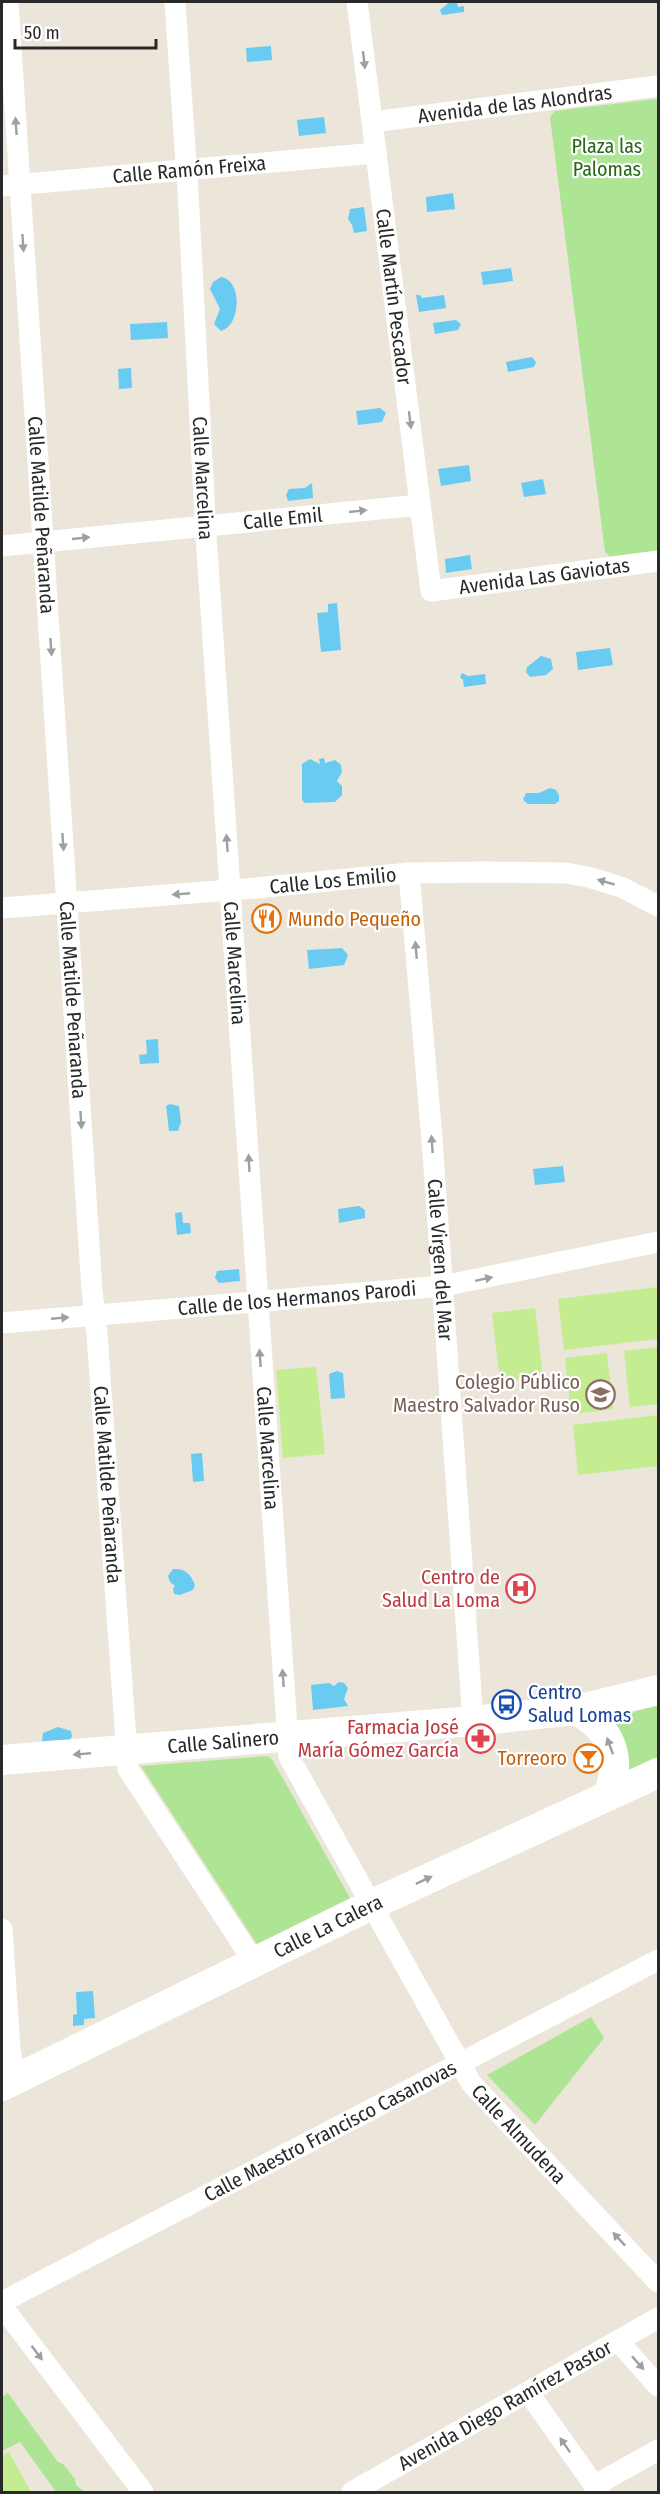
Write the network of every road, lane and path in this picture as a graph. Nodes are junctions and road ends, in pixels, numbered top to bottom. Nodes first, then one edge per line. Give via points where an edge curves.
1 (8, 2) edge
2 (175, 2) edge
3 (357, 2) edge
4 (658, 86) edge
5 (372, 122) junction
6 (376, 153) junction
7 (187, 170) junction
8 (10, 185) edge
9 (420, 505) junction
10 (205, 526) junction
11 (44, 542) junction
12 (2, 546) edge
13 (658, 561) edge
14 (431, 591) joint
15 (409, 873) junction
16 (230, 889) junction
17 (67, 904) junction
18 (658, 906) edge
19 (2, 909) edge
20 (658, 1242) edge
21 (443, 1286) junction
22 (257, 1301) junction
23 (94, 1315) junction
24 (2, 1323) edge
25 (658, 1690) edge
26 (576, 1710) junction
27 (473, 1721) junction
28 (287, 1737) junction
29 (126, 1750) junction
30 (2, 1760) edge
31 (658, 1773) edge
32 (608, 1796) junction
33 (371, 1905) junction
34 (2, 1929) edge
35 (658, 1960) edge
36 (254, 1962) junction
37 (459, 2063) junction
38 (11, 2082) edge
39 (658, 2282) edge
40 (2, 2304) edge
41 (658, 2318) edge
42 (618, 2341) junction
43 (658, 2385) edge
44 (528, 2392) junction
45 (658, 2450) edge
46 (596, 2489) edge
47 (143, 2493) edge
48 (352, 2493) edge

8 -> 1 street, Calle Matilde Peñaranda
2 - 7 street, Calle Marcelina
3 -> 5 street, Calle Martín Pescador
4 - 5 street, Avenida de las Alondras
5 - 6 street, Calle Martín Pescador
6 - 7 street, Calle Ramón Freixa
6 -> 9 street, Calle Martín Pescador
7 - 8 street, Calle Ramón Freixa
7 - 10 street, Calle Marcelina
8 -> 11 street, Calle Matilde Peñaranda
10 -> 9 street, Calle Emil
9 - 14 street, Calle Martín Pescador
11 -> 10 street, Calle Emil
16 -> 10 street, Calle Marcelina
11 - 12 street, Calle Emil
11 -> 17 street, Calle Matilde Peñaranda
13 - 14 street, Avenida Las Gaviotas
15 - 16 street, Calle Los Emilio
18 -> 15 street, Calle Los Emilio via 614,884 566,873
21 -> 15 street, Calle Virgen del Mar
16 -> 17 street, Calle Los Emilio
22 -> 16 street, Calle Marcelina
17 - 19 street, Calle Los Emilio
17 -> 23 street, Calle Matilde Peñaranda
21 -> 20 street, Calle de los Hermanos Parodi
21 - 22 street, Calle de los Hermanos Parodi
21 - 27 street, Calle Virgen del Mar
22 - 23 street, Calle de los Hermanos Parodi
28 -> 22 street, Calle Marcelina
24 -> 23 street, Calle de los Hermanos Parodi
23 - 29 street, Calle Matilde Peñaranda
25 - 26 main road, Calle Salinero
26 - 27 main road, Calle Salinero
32 -> 26 main road via 615,1768 608,1739 589,1717
27 - 28 main road, Calle Salinero
28 - 29 main road, Calle Salinero
28 - 33 street, Calle Marcelina via 289,1757
29 -> 30 main road, Calle Salinero
29 - 36 street, Calle Matilde Peñaranda via 128,1769
31 - 32 main road, Calle La Calera
33 -> 32 main road, Calle La Calera
33 - 36 main road, Calle La Calera
33 - 37 street, Calle Almudena
34 - 38 street
35 - 37 street, Calle Maestro Francisco Casanovas
36 - 38 main road, Calle La Calera
39 -> 37 street, Calle Almudena via 471,2083
37 - 40 street, Calle Maestro Francisco Casanovas
40 -> 47 street
41 - 42 street, Avenida Diego Ramírez Pastor
42 -> 43 street
42 - 44 street, Avenida Diego Ramírez Pastor
46 -> 44 street
44 - 48 street, Avenida Diego Ramírez Pastor
45 - 46 street

